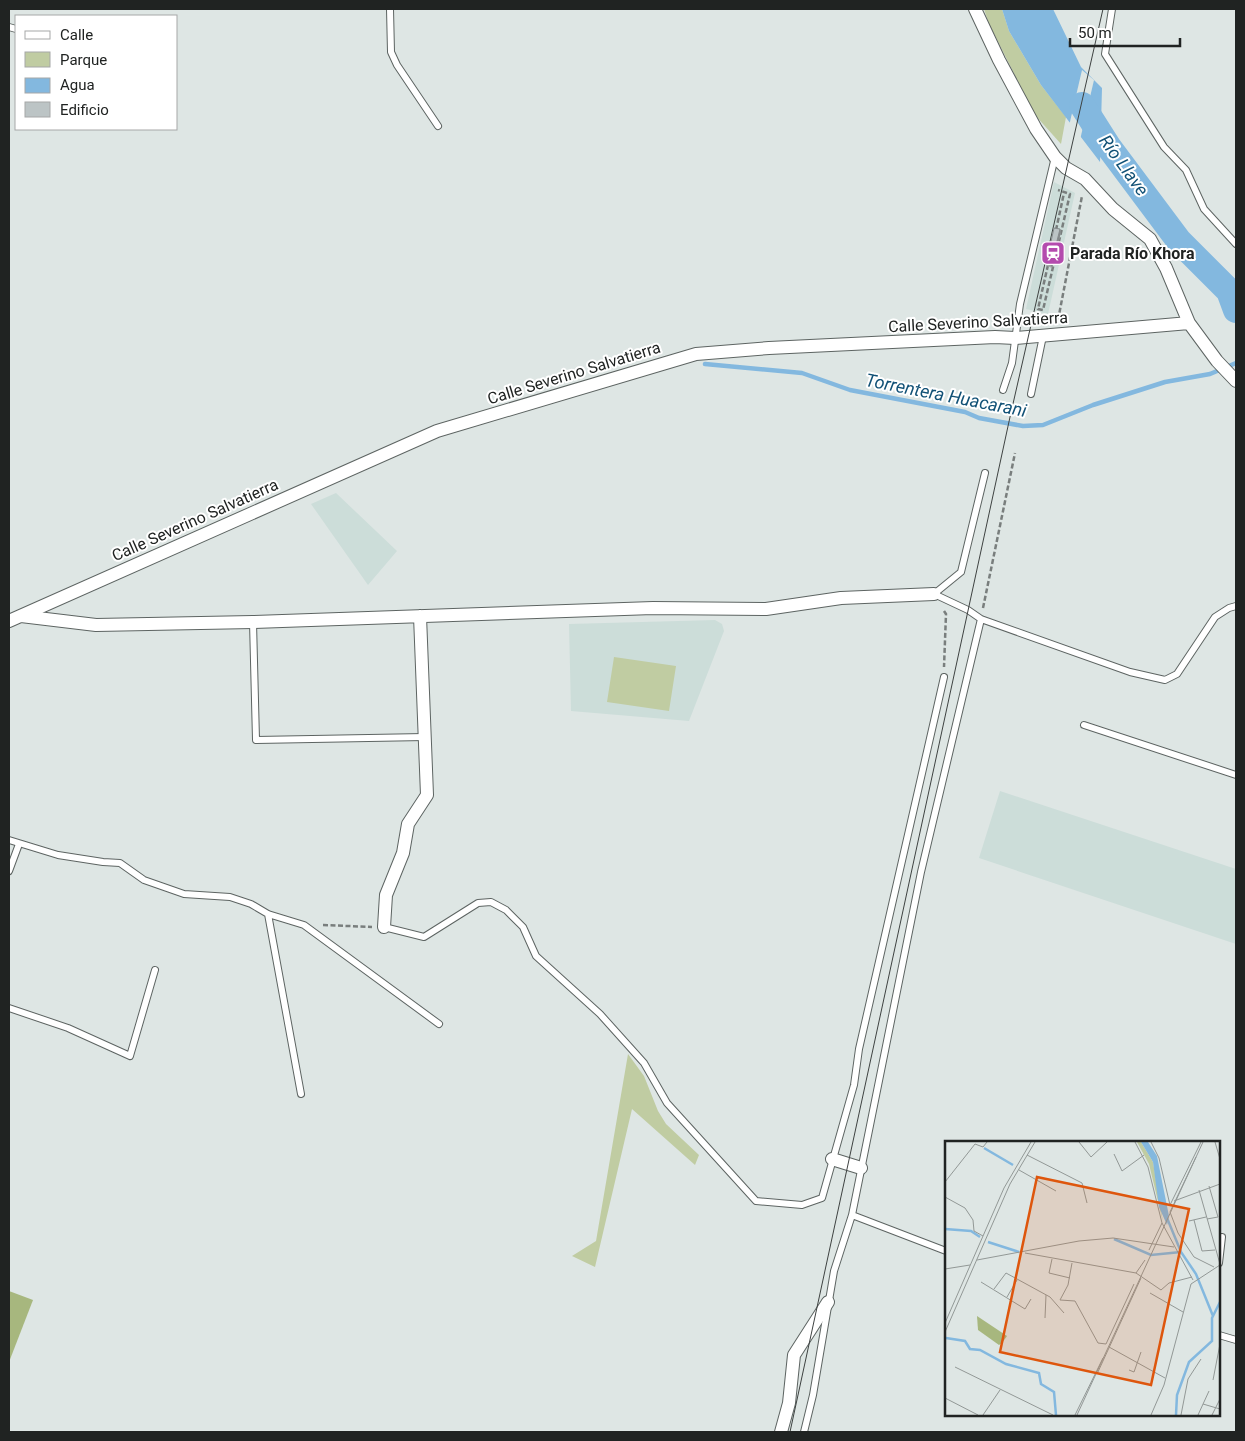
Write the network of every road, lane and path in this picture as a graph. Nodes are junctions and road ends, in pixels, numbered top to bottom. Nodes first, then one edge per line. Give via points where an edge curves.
1 (390, 9) edge
2 (975, 9) edge
3 (1112, 9) edge
4 (438, 126) dead end
5 (1055, 157) junction
6 (1085, 179) junction
7 (1056, 231) edge
8 (1236, 244) edge
9 (1049, 260) edge
10 (1189, 323) junction
11 (1049, 336) junction
12 (1015, 338) junction
13 (1233, 379) edge
14 (1003, 390) dead end
15 (1031, 394) dead end
16 (1015, 453) dead end
17 (986, 473) dead end
18 (934, 594) junction
19 (1236, 606) edge
20 (420, 616) junction
21 (15, 619) edge
22 (981, 619) junction
23 (253, 622) junction
24 (944, 677) joint
25 (1084, 725) dead end
26 (425, 737) junction
27 (1236, 775) edge
28 (9, 840) edge
29 (19, 844) junction
30 (9, 871) edge
31 (268, 914) junction
32 (304, 925) junction
33 (384, 927) junction
34 (155, 970) dead end
35 (9, 1008) edge
36 (439, 1024) dead end
37 (301, 1094) dead end
38 (832, 1159) junction
39 (861, 1168) junction
40 (852, 1215) junction
41 (1222, 1236) dead end
42 (945, 1250) edge
43 (1220, 1254) edge
44 (828, 1302) junction
45 (1220, 1335) edge
46 (1236, 1340) edge
47 (782, 1432) edge
48 (804, 1432) edge

1 - 4 lane via 391,52
2 - 5 street via 1036,129
3 - 8 lane via 1105,54 1164,147 1186,170 1204,209
5 - 6 street
5 - 12 lane
6 - 10 street via 1113,210 1150,239
6 - 11 path
7 - 9 path via 1064,193 1070,194 1043,310 1038,309
10 - 11 street, Calle Severino Salvatierra
10 - 13 street
11 - 12 street, Calle Severino Salvatierra
11 - 15 lane
12 - 14 lane via 1012,363
12 - 21 street, Calle Severino Salvatierra via 696,354 436,431
16 - 22 path
17 - 18 lane via 961,572
18 - 20 street via 841,598 766,609 653,608
18 - 22 lane
18 - 24 path via 946,614
19 - 22 lane via 1215,617 1177,674 1165,680 1130,672
20 - 23 street
20 - 26 street
21 - 23 street via 96,625
22 - 39 lane via 921,872
23 - 26 lane via 256,740
24 - 38 lane via 861,1039 854,1085
25 - 27 lane
26 - 33 street via 427,795 408,824 403,853 386,895
28 - 29 lane
29 - 30 lane
29 - 31 lane via 58,855 120,863 144,880 184,894 230,897
31 - 32 lane
31 - 37 lane
32 - 33 path
32 - 36 lane
33 - 38 lane via 424,937 478,903 491,902 506,910 523,927 536,956 600,1014 644,1063 666,1103 756,1201 802,1205 822,1198
34 - 35 lane via 130,1056 68,1028
38 - 39 street
39 - 40 lane
40 - 42 lane
40 - 44 lane
41 - 43 lane
44 - 47 street via 794,1355
44 - 48 lane
45 - 46 lane

